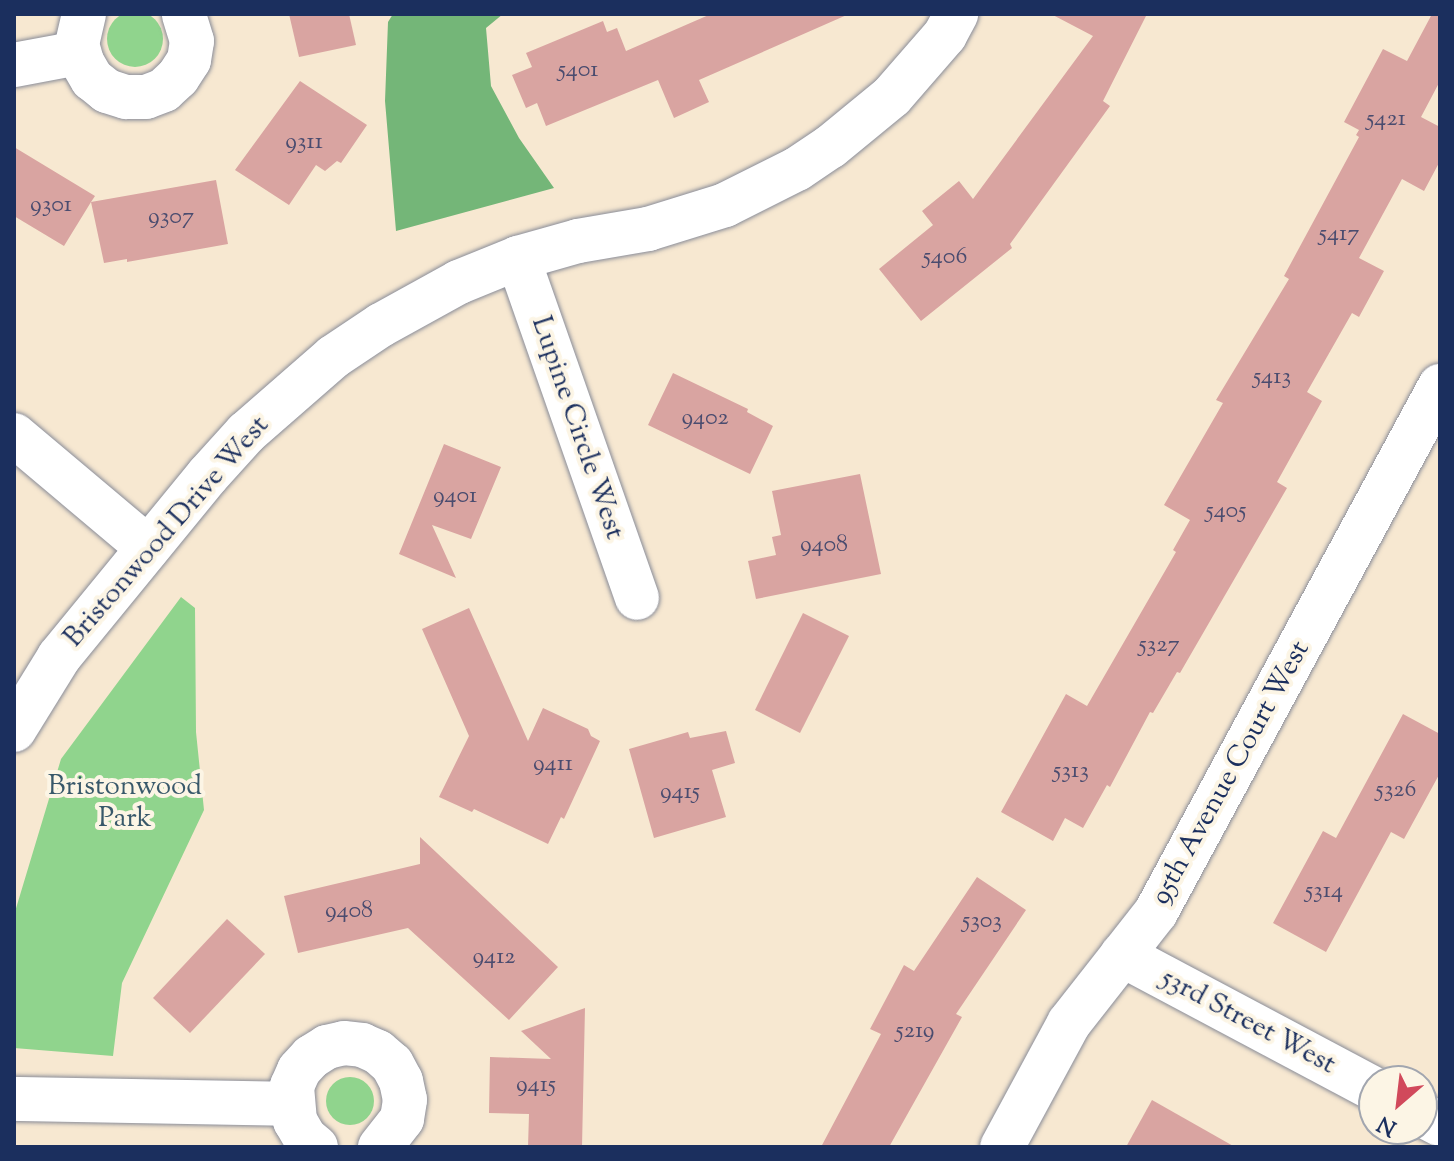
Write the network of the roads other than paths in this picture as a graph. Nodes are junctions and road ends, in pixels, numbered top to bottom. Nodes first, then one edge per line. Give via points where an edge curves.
1 (184, 14) edge
2 (956, 14) edge
3 (82, 33) edge
4 (14, 65) edge
5 (518, 258) junction
6 (1440, 386) edge
7 (14, 435) edge
8 (148, 548) junction
9 (637, 598) dead end
10 (14, 730) edge
11 (1122, 955) junction
12 (1358, 1080) edge
13 (14, 1099) edge
14 (291, 1104) junction
15 (316, 1147) edge
16 (380, 1147) edge
17 (1002, 1147) edge

1 - 3 street via 192,41 189,60 178,77 155,93 126,97 92,79
2 - 5 street, Bristonwood Drive West via 945,35 892,96 797,169 725,205 648,229
3 - 4 street
5 - 8 street, Bristonwood Drive West via 459,282 333,357 246,433
5 - 9 street, Lupine Circle West
6 - 11 street, 95th Avenue Court West via 1156,912
7 - 8 street
8 - 10 street, Bristonwood Drive West via 59,657
11 - 12 street, 53rd Street West
11 - 17 street, 95th Avenue Court West via 1069,1023
13 - 14 street
14 - 15 street via 295,1121
14 - 16 street via 299,1070 327,1047 362,1045 378,1052 392,1064 405,1100 402,1119

